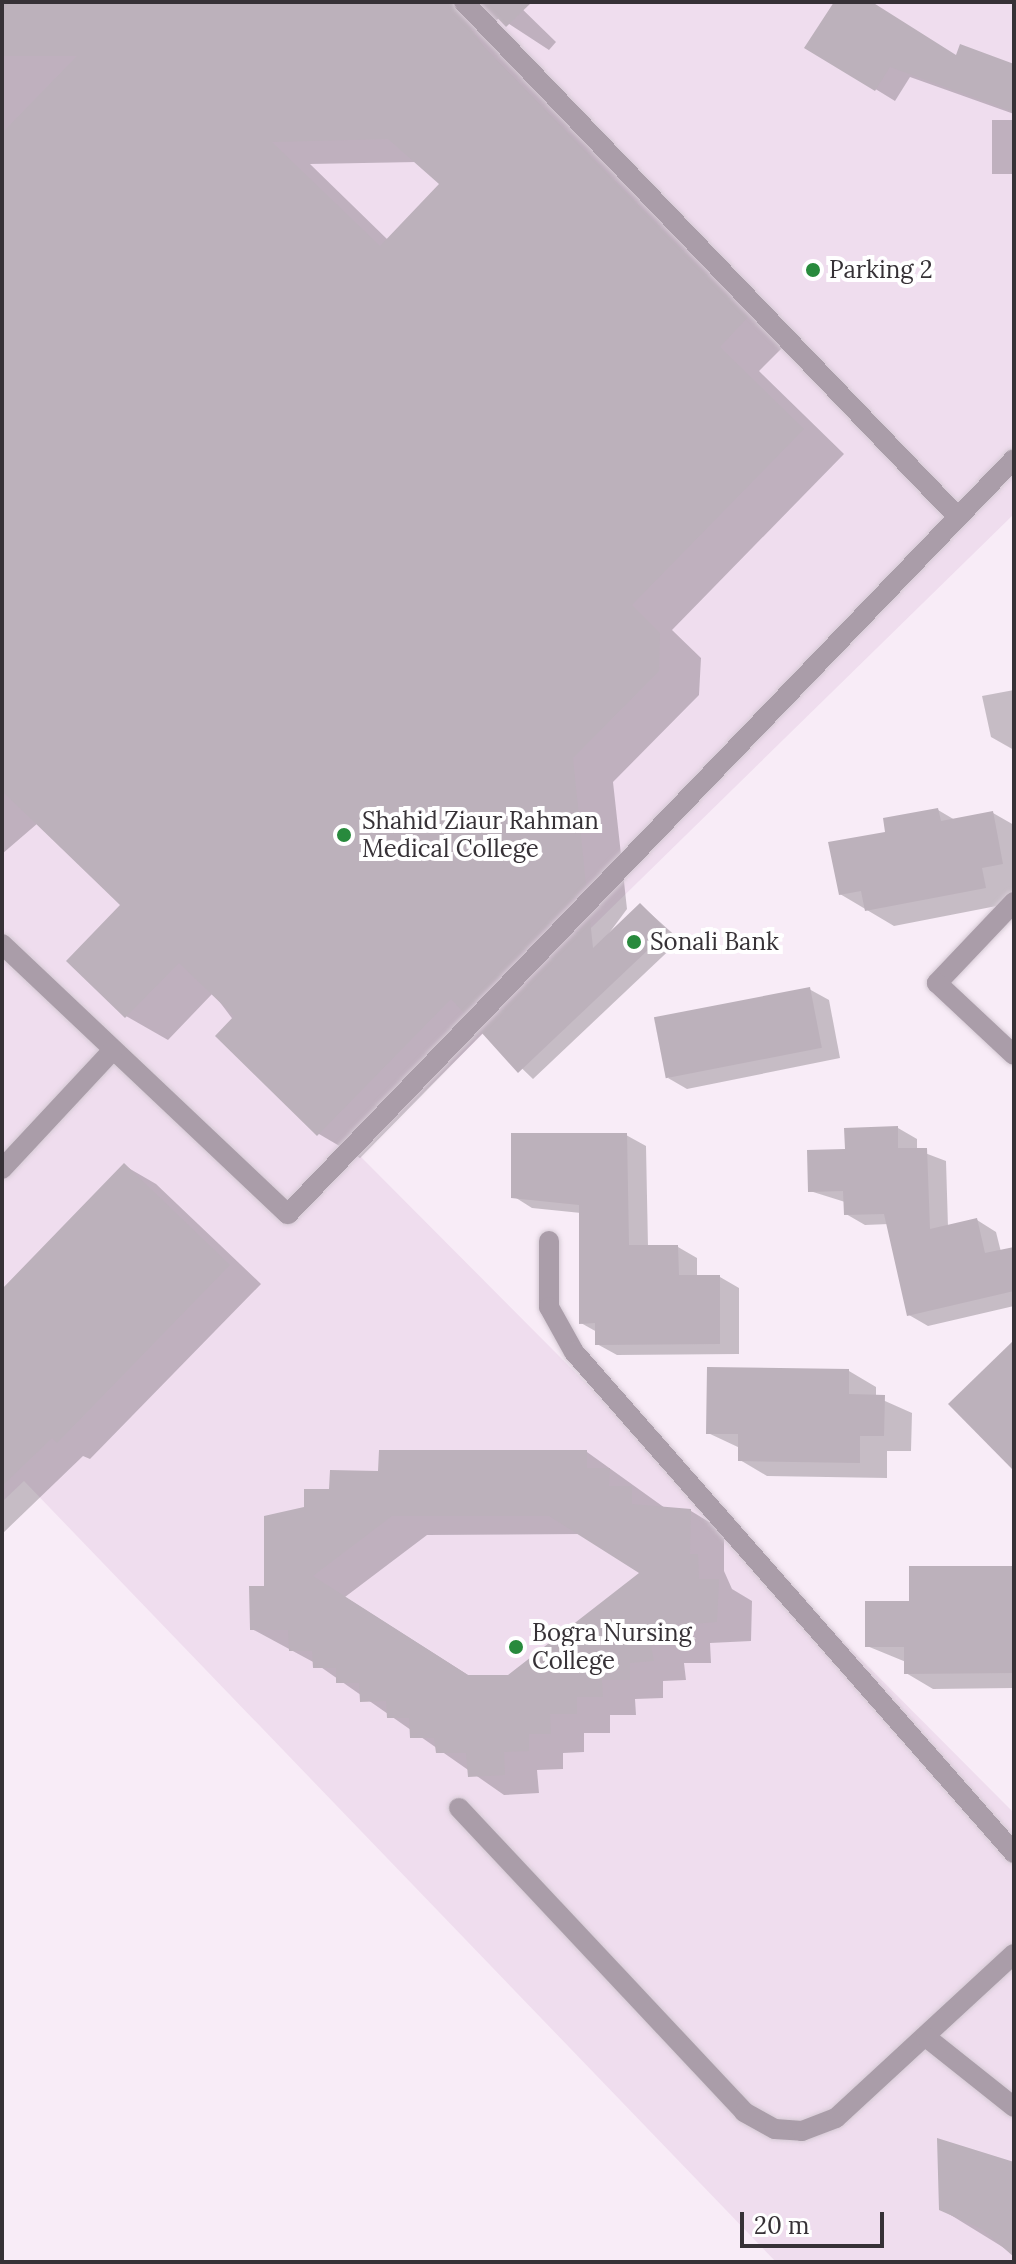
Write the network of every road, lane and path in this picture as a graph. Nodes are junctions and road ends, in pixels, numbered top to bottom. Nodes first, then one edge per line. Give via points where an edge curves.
1 (464, 2) edge
2 (1014, 459) edge
3 (956, 515) junction
4 (1014, 902) edge
5 (2, 944) edge
6 (113, 1050) junction
7 (1014, 1055) edge
8 (2, 1169) edge
9 (549, 1241) dead end
10 (459, 1808) dead end
11 (1014, 1853) edge
12 (1014, 1954) edge
13 (926, 2037) junction
14 (1014, 2107) edge

1 - 3 lane
2 - 3 lane
3 - 6 lane via 288,1214
4 - 7 lane via 937,983
5 - 6 lane
6 - 8 lane
9 - 11 lane via 549,1307 574,1352
10 - 13 lane via 764,2125 802,2131 836,2118
12 - 13 lane
13 - 14 lane

